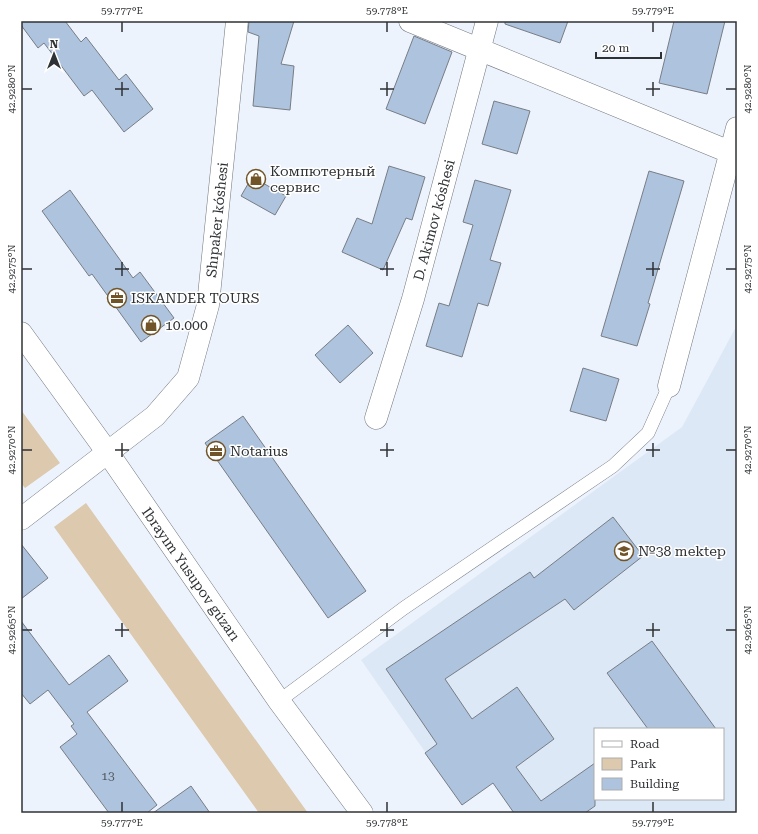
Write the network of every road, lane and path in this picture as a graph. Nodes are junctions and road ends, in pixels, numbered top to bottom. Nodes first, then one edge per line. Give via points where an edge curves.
1 (237, 21) edge
2 (410, 21) edge
3 (487, 21) edge
4 (479, 50) junction
5 (737, 128) edge
6 (734, 154) edge
7 (21, 334) edge
8 (668, 386) joint
9 (376, 418) dead end
10 (108, 453) junction
11 (21, 519) edge
12 (279, 701) junction
13 (362, 813) edge

1 - 10 street, Shıpaker kóshesi via 208,305 188,378 154,416
2 - 4 street
3 - 4 street, D. Akimov kóshesi
4 - 6 street
4 - 9 street, D. Akimov kóshesi via 413,299
5 - 6 street
6 - 8 street
7 - 10 street, Ibrayım Yusupov gúzarı
8 - 12 lane via 648,433 613,466 404,608
10 - 11 street, Shıpaker kóshesi
10 - 12 street, Ibrayım Yusupov gúzarı
12 - 13 street, Ibrayım Yusupov gúzarı

